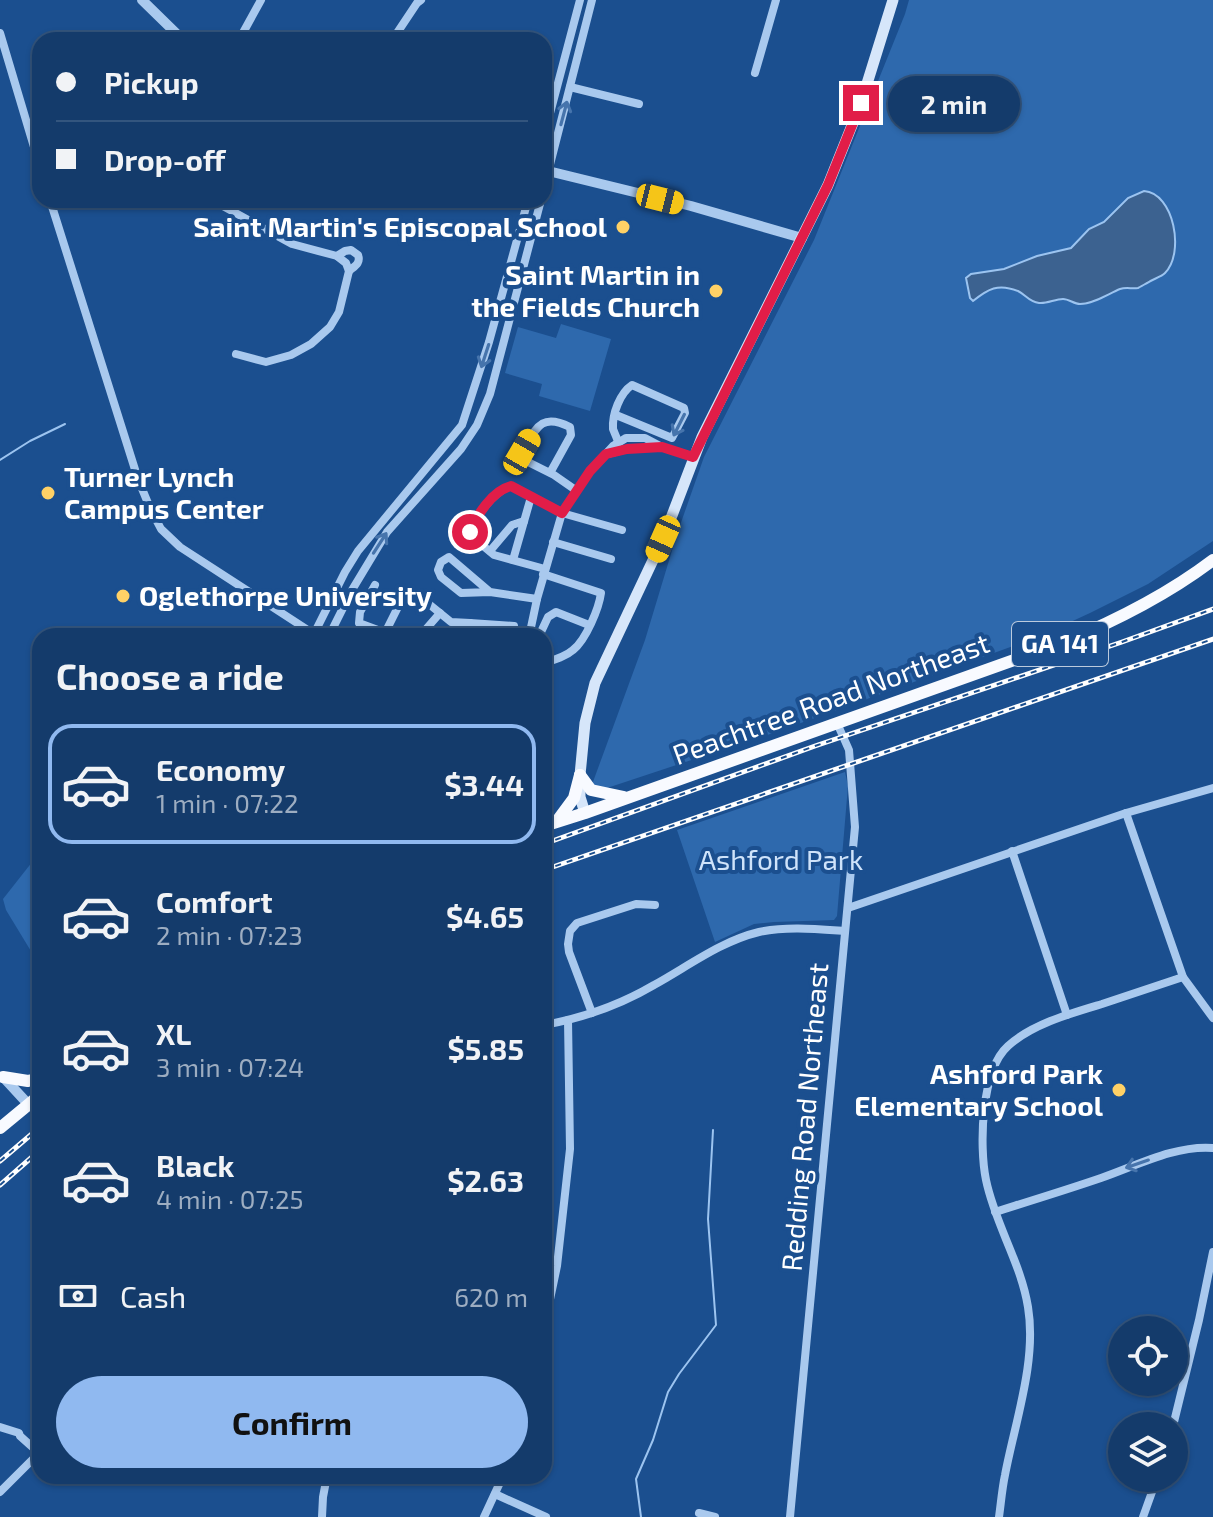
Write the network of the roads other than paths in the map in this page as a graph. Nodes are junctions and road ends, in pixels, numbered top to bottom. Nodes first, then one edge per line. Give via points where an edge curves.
1 (142, 0) edge
2 (261, 0) edge
3 (421, 0) edge
4 (580, 0) edge
5 (592, 0) edge
6 (776, 0) edge
7 (893, 0) edge
8 (175, 32) edge
9 (243, 32) edge
10 (398, 32) edge
11 (0, 33) edge
12 (755, 73) dead end
13 (570, 87) junction
14 (639, 104) dead end
15 (552, 106) edge
16 (32, 140) edge
17 (552, 150) edge
18 (552, 172) edge
19 (53, 208) edge
20 (227, 208) edge
21 (526, 208) edge
22 (539, 208) edge
23 (802, 238) junction
24 (337, 256) junction
25 (349, 271) junction
26 (236, 354) dead end
27 (616, 415) junction
28 (618, 442) junction
29 (662, 447) junction
30 (606, 454) junction
31 (693, 457) junction
32 (550, 473) junction
33 (577, 491) junction
34 (531, 497) junction
35 (562, 513) junction
36 (524, 521) junction
37 (622, 530) dead end
38 (553, 542) junction
39 (490, 551) junction
40 (611, 559) dead end
41 (513, 560) junction
42 (1213, 560) edge
43 (544, 572) junction
44 (375, 585) dead end
45 (490, 592) junction
46 (537, 599) junction
47 (440, 613) junction
48 (470, 623) junction
49 (589, 625) junction
50 (514, 626) dead end
51 (304, 628) edge
52 (318, 628) edge
53 (333, 628) edge
54 (373, 628) edge
55 (392, 628) edge
56 (427, 628) edge
57 (472, 628) edge
58 (531, 628) edge
59 (543, 628) edge
60 (552, 660) edge
61 (837, 723) junction
62 (580, 775) junction
63 (1213, 788) edge
64 (627, 797) junction
65 (585, 813) junction
66 (1126, 813) junction
67 (552, 822) edge
68 (552, 823) edge
69 (1012, 851) junction
70 (655, 905) dead end
71 (848, 908) junction
72 (845, 931) junction
73 (1183, 977) junction
74 (592, 1013) junction
75 (1067, 1015) junction
76 (1213, 1018) edge
77 (568, 1020) junction
78 (552, 1023) edge
79 (1, 1075) edge
80 (32, 1080) edge
81 (32, 1102) edge
82 (29, 1105) junction
83 (0, 1128) edge
84 (1213, 1148) edge
85 (995, 1212) junction
86 (1213, 1252) edge
87 (552, 1290) edge
88 (1176, 1412) edge
89 (3, 1430) edge
90 (32, 1446) edge
91 (32, 1460) edge
92 (325, 1484) edge
93 (499, 1484) edge
94 (0, 1492) edge
95 (1152, 1492) edge
96 (495, 1494) junction
97 (699, 1513) dead end
98 (322, 1517) edge
99 (484, 1517) edge
100 (546, 1517) edge
101 (715, 1517) edge
102 (790, 1517) edge
103 (999, 1517) edge
104 (1143, 1517) edge

1 - 8 street
2 - 9 street
3 - 10 street
4 - 15 street
5 - 13 street
6 - 12 street
7 - 23 main road via 846,142
11 - 16 street
13 - 14 street
17 -> 13 street
18 - 23 street
19 - 51 street via 138,479 161,529 180,547
20 - 24 street via 292,244
21 -> 52 street via 462,425 358,551
53 -> 22 street via 387,532 477,425
23 - 31 main road
24 - 25 street
24 - 25 street via 351,250 358,255 358,264
25 - 26 street via 339,312 311,344 266,362
27 -> 27 street via 624,390 632,385 685,413 672,438
27 - 28 street via 613,430
28 - 29 street via 642,437
28 - 30 street
29 - 30 street via 633,441
29 - 31 street
30 - 33 street
31 - 62 main road via 663,539 595,683
32 - 32 street via 524,460 522,452 538,425 549,421 571,431
32 - 33 street
33 - 35 street
34 - 35 street
34 - 36 street
34 - 39 street via 511,486 495,495 470,532
35 - 37 street
35 - 38 street
36 - 39 street via 512,525
36 - 41 street
38 - 40 street
38 - 43 street
39 - 41 street
41 - 43 street
42 - 61 highway, Peachtree Road Northeast / GA 141 via 1099,627
43 - 46 street
43 - 49 street via 601,593
44 - 54 street via 359,620
45 - 45 street via 449,557 441,562 441,577 461,593
45 - 46 street
46 - 58 street
47 - 48 street via 451,622
47 - 55 street via 419,596 402,599
47 - 56 street
48 - 50 street
48 - 57 street
49 - 59 street via 556,612
49 - 60 street via 575,649
61 - 64 highway, Peachtree Road Northeast / GA 141
61 - 71 street, Redding Road Northeast via 849,750 855,827
62 - 64 highway via 591,790
62 - 65 main road
62 - 67 highway via 574,798
63 - 66 street
64 - 65 highway, Peachtree Road Northeast / GA 141
65 - 68 highway, Peachtree Road Northeast / GA 141
66 - 69 street
66 - 73 street
69 - 71 street
69 - 75 street
70 - 74 street via 636,904 577,923 570,931 569,952
71 - 72 street, Redding Road Northeast
72 - 74 street via 757,933
72 - 102 street, Redding Road Northeast
73 - 75 street
73 - 76 street
74 - 77 street
75 - 85 street via 1006,1047 992,1072 983,1128 985,1177
77 - 78 street
77 - 87 street via 570,1149
79 - 80 highway
79 - 82 street
81 - 82 highway
82 - 83 highway
84 -> 85 street via 1155,1158
85 - 103 street via 1023,1285 1029,1334
86 - 88 street
89 - 90 street via 19,1433
91 - 94 street
92 - 98 street
93 - 96 street
95 - 104 street
96 - 99 street
96 - 100 street
97 - 101 street

